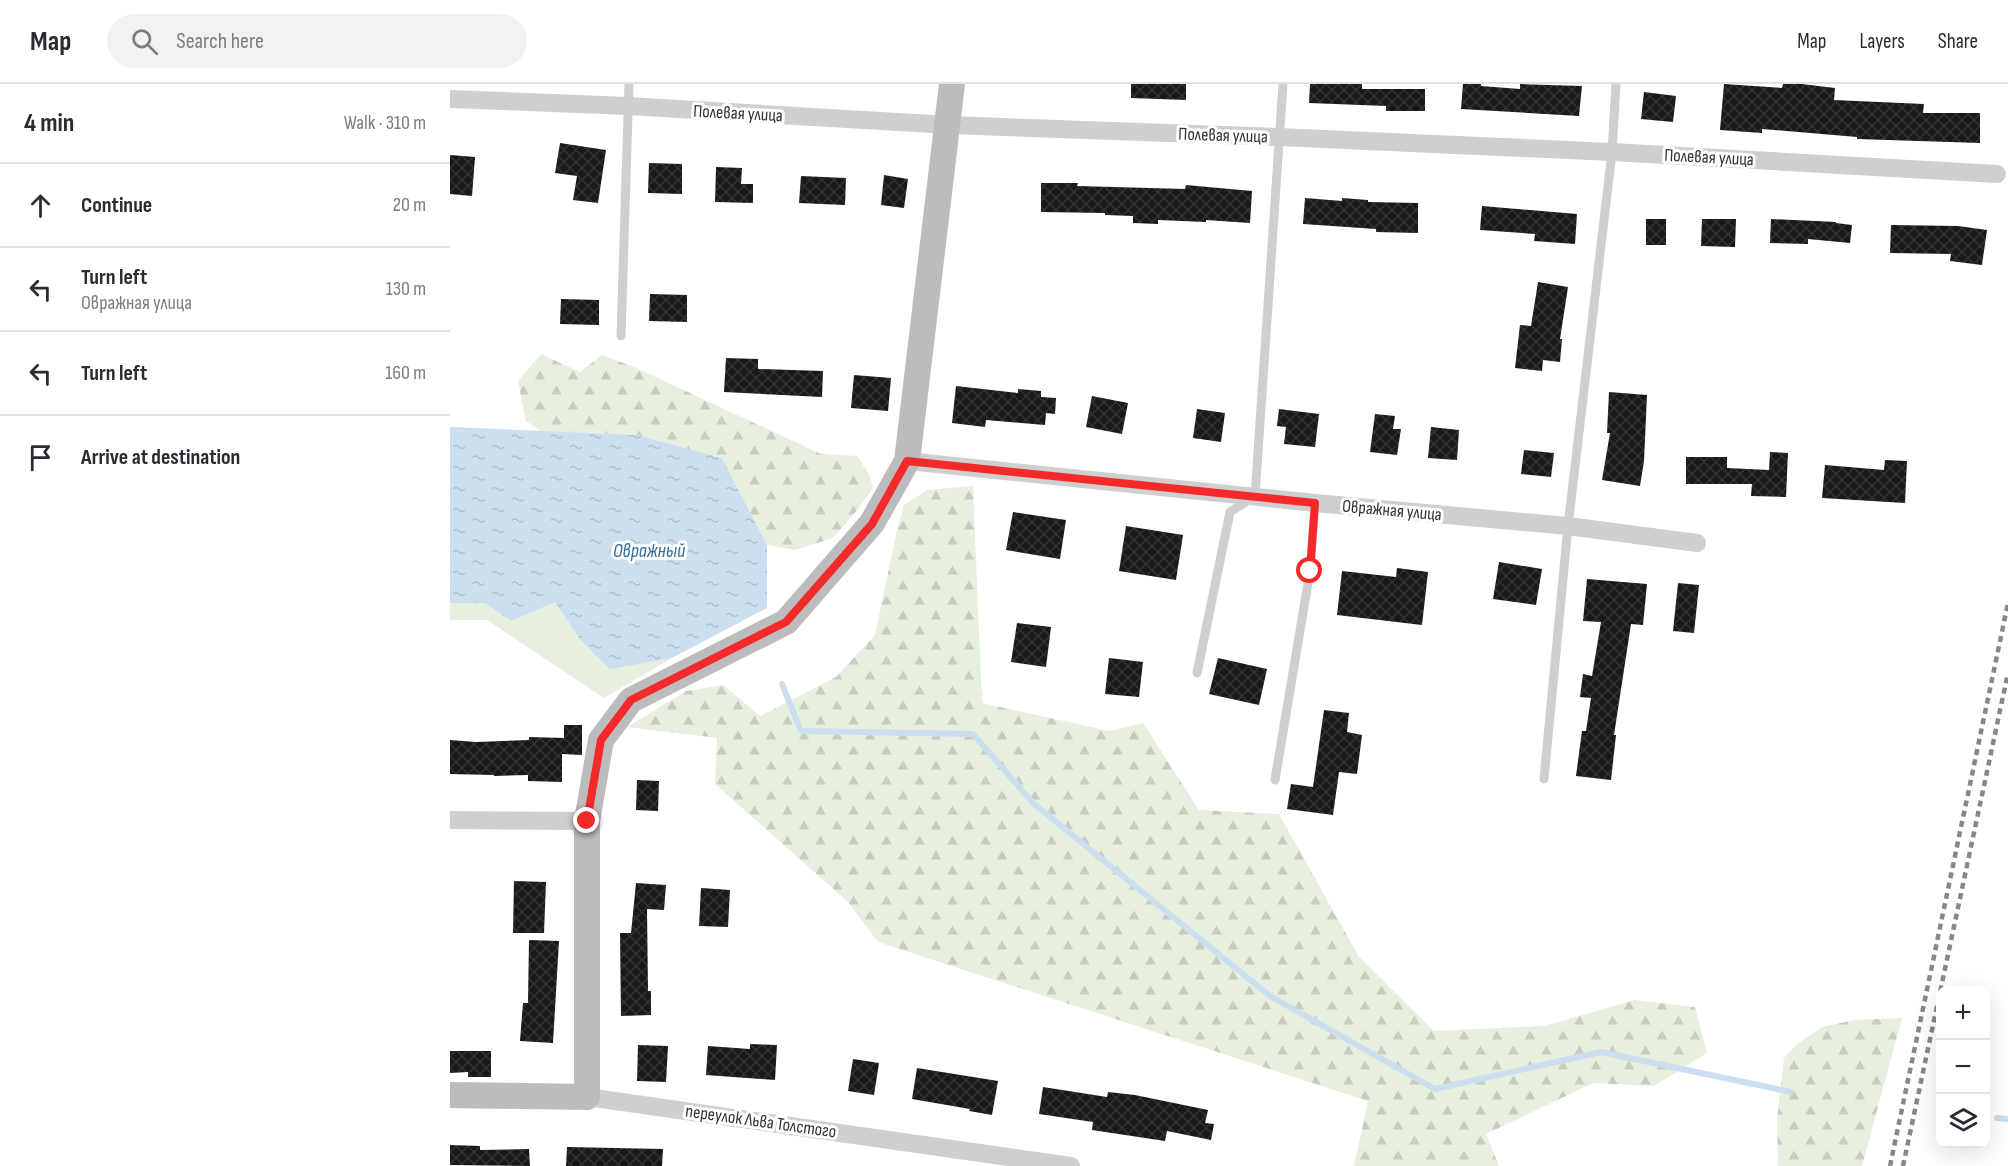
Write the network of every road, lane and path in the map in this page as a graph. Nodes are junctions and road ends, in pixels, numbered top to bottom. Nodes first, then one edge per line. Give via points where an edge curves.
1 (629, 84) edge
2 (952, 84) edge
3 (1283, 84) edge
4 (1616, 84) edge
5 (450, 99) edge
6 (628, 106) junction
7 (949, 125) junction
8 (1279, 137) junction
9 (1612, 152) junction
10 (1997, 174) dead end
11 (621, 336) dead end
12 (907, 461) junction
13 (1255, 496) junction
14 (1315, 503) junction
15 (1569, 526) junction
16 (1697, 543) dead end
17 (1197, 673) dead end
18 (1544, 778) dead end
19 (1275, 780) dead end
20 (450, 820) edge
21 (587, 821) junction
22 (450, 1095) edge
23 (587, 1096) junction
24 (1071, 1166) edge

1 - 6 lane
2 - 7 street
3 - 8 lane
4 - 9 lane
5 - 6 street, Полевая улица
6 - 7 street, Полевая улица
6 - 11 lane
7 - 8 street, Полевая улица
7 - 12 street
8 - 9 street, Полевая улица
8 - 13 lane
9 - 10 street, Полевая улица
9 - 15 lane
12 - 13 street, Овражная улица
12 - 21 street via 872,524 786,622 631,700 601,740
13 - 14 street, Овражная улица
13 - 17 lane via 1230,512
14 - 15 street, Овражная улица
14 - 19 lane via 1310,571
15 - 16 street, Овражная улица
15 - 18 lane
20 - 21 street
21 - 23 street
22 - 23 street, переулок Льва Толстого
23 - 24 street, переулок Льва Толстого

